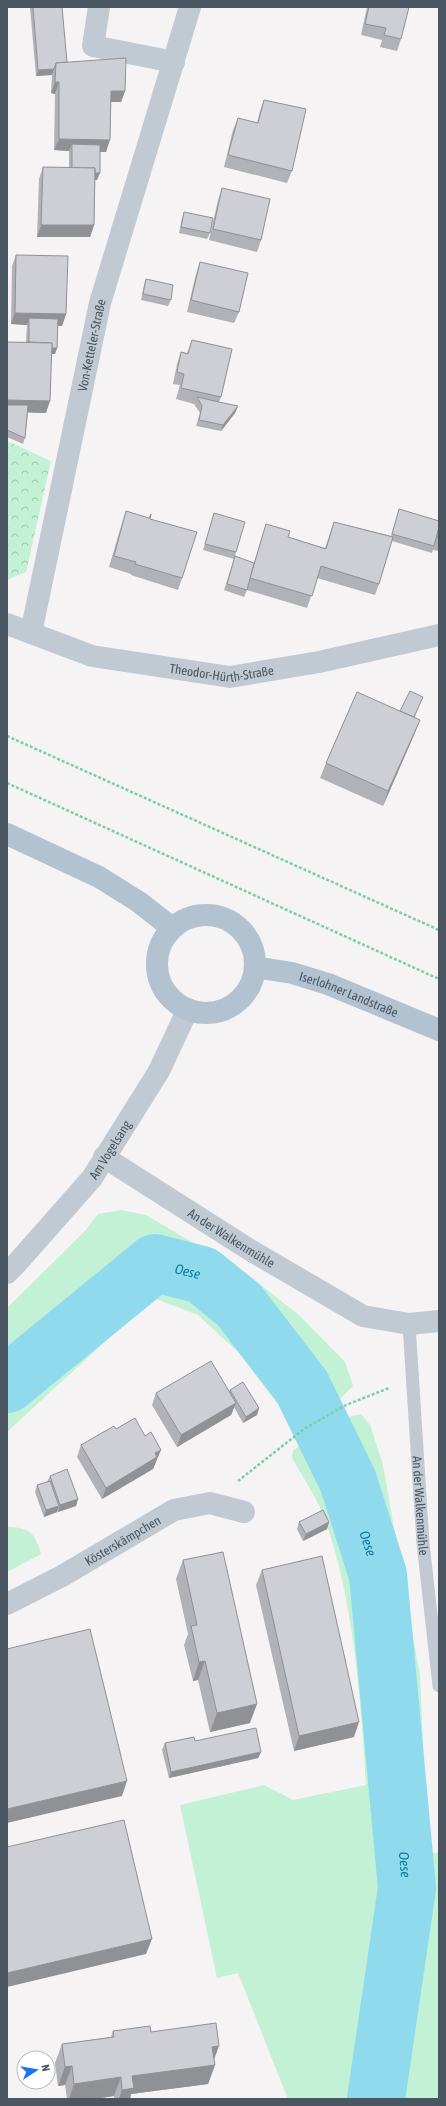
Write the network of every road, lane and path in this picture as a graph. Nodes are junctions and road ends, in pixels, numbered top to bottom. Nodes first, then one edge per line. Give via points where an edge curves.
1 (98, 7) edge
2 (190, 7) edge
3 (174, 62) junction
4 (7, 624) edge
5 (31, 633) junction
6 (439, 635) edge
7 (7, 736) edge
8 (7, 783) edge
9 (7, 834) edge
10 (172, 928) junction
11 (439, 930) edge
12 (255, 967) junction
13 (439, 979) edge
14 (188, 1009) junction
15 (439, 1030) edge
16 (104, 1157) junction
17 (7, 1273) edge
18 (439, 1321) edge
19 (409, 1324) junction
20 (412, 1379) junction
21 (210, 1503) junction
22 (244, 1512) dead end
23 (433, 1581) edge
24 (7, 1604) edge
25 (439, 1686) edge

1 - 3 street via 93,46
2 - 3 street, Von-Ketteler-Straße
3 - 5 street, Von-Ketteler-Straße via 100,303
4 - 5 street, Theodor-Hürth-Straße
5 - 6 street, Theodor-Hürth-Straße via 92,656 230,677 318,662
7 - 11 path
8 - 13 path
9 - 10 main road via 99,877 139,902
10 - 12 main road via 192,916 210,914 226,918 240,927 250,940 255,955
10 - 14 main road via 165,935 158,950 156,968 160,983 169,997
12 - 14 main road via 251,986 241,999 228,1008 212,1013 196,1013
12 - 15 main road, Iserlohner Landstraße via 292,973 328,984
14 - 16 street, Am Vogelsang via 160,1071
16 - 17 street, Am Vogelsang via 92,1178
16 - 19 street, An der Walkenmühle via 250,1250 362,1316
18 - 19 street, An der Walkenmühle
19 - 20 lane, An der Walkenmühle
20 - 21 path via 346,1404 304,1429
20 - 23 lane, An der Walkenmühle via 423,1543
21 - 22 street, Kösterskämpchen
21 - 24 street, Kösterskämpchen via 174,1510 62,1576
23 - 25 lane, An der Walkenmühle

